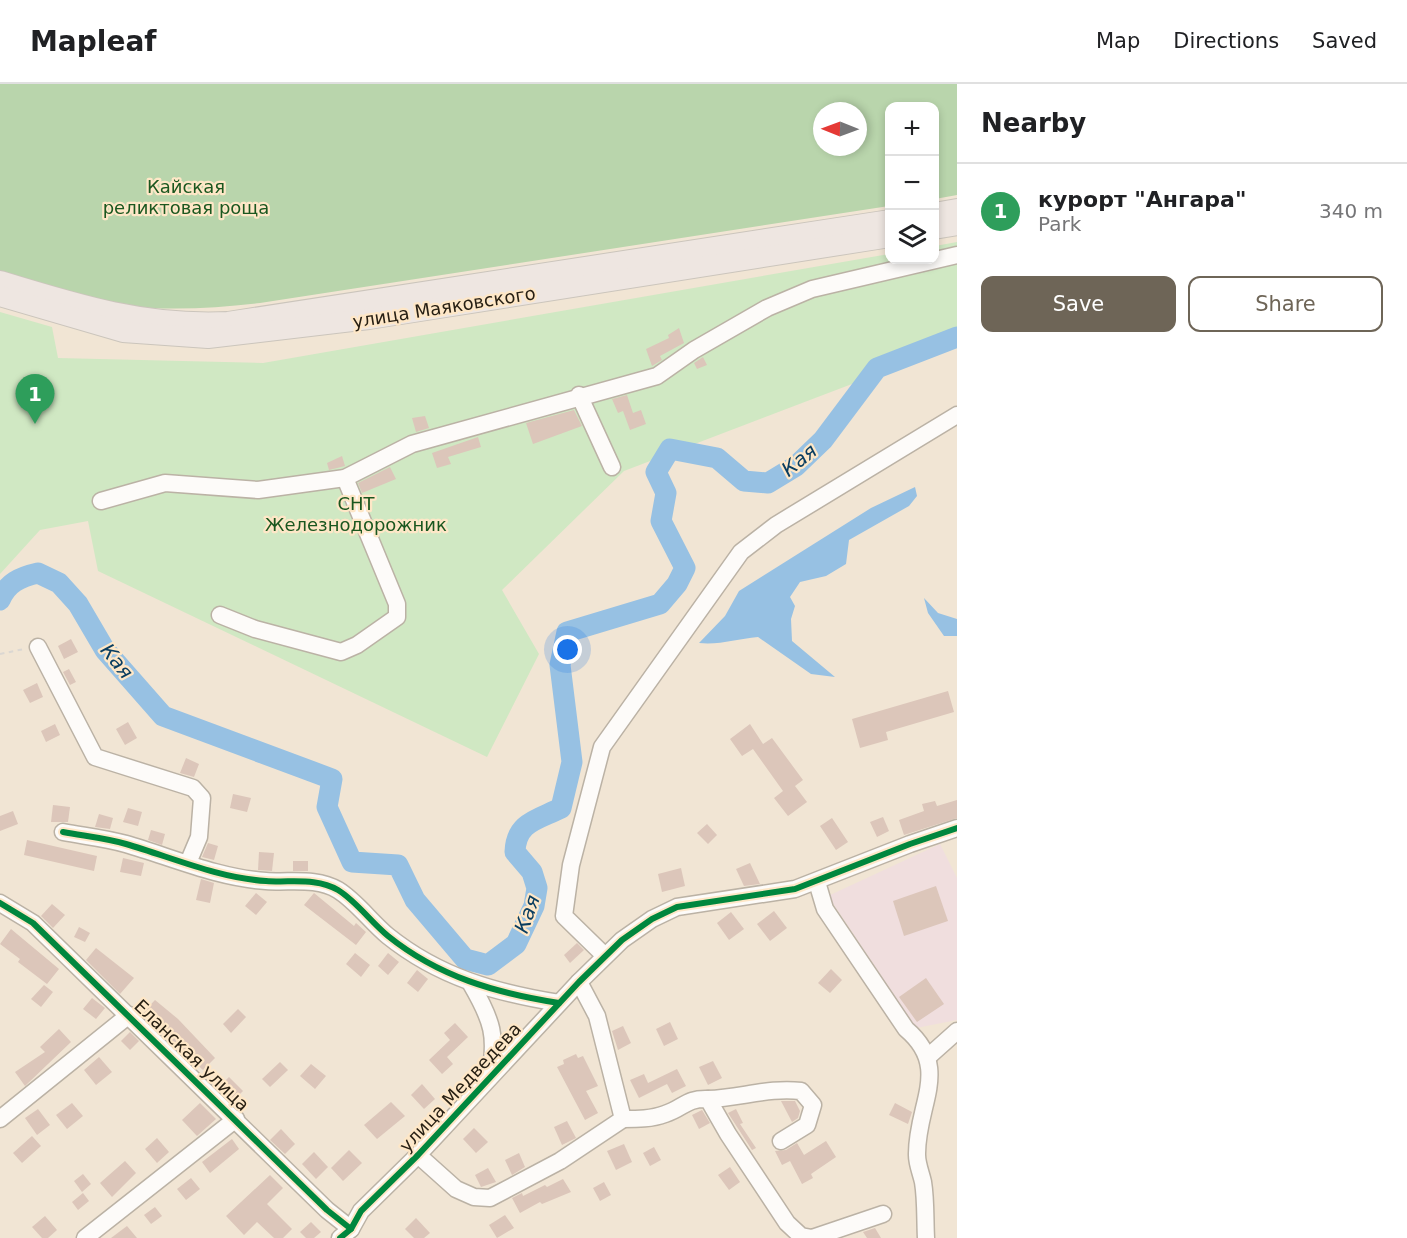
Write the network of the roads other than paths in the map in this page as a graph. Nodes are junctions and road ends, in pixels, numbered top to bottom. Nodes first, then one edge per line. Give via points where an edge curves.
1 (957, 209) edge
2 (939, 212) edge
3 (885, 220) edge
4 (957, 225) edge
5 (939, 228) edge
6 (885, 238) edge
7 (957, 255) edge
8 (0, 281) edge
9 (0, 296) edge
10 (579, 395) junction
11 (957, 415) edge
12 (612, 467) dead end
13 (345, 477) junction
14 (101, 501) dead end
15 (220, 615) dead end
16 (39, 647) road end
17 (957, 828) edge
18 (63, 832) dead end
19 (188, 863) junction
20 (818, 882) junction
21 (0, 903) edge
22 (605, 956) junction
23 (579, 982) junction
24 (471, 984) junction
25 (559, 1003) junction
26 (129, 1015) junction
27 (957, 1031) edge
28 (929, 1056) junction
29 (489, 1078) junction
30 (708, 1099) junction
31 (0, 1119) edge
32 (237, 1119) junction
33 (623, 1119) junction
34 (782, 1140) dead end
35 (418, 1155) junction
36 (883, 1214) dead end
37 (347, 1235) edge
38 (85, 1238) edge
39 (926, 1238) edge

1 - 2 main road
3 - 8 main road, улица Маяковского via 228,321 162,321 116,315
4 - 5 main road
6 - 9 main road, улица Маяковского via 369,319 208,339 123,332
7 - 10 street via 812,289 767,308 657,376
10 - 12 street
10 - 13 street via 411,444
11 - 22 street via 777,525 741,552 602,747 571,865 564,916
13 - 14 street via 258,490 165,483
13 - 15 street via 397,604 397,617 341,652 255,629
16 - 19 street via 95,757 193,788 202,798 199,837
17 - 20 street, улица Медведева
18 - 19 street via 123,843
19 - 24 street via 265,881 316,882 338,890 389,936 426,962
20 - 22 street, улица Медведева via 766,896 677,907 637,929
20 - 28 street via 825,909 906,1029
21 - 26 street, Еланская улица via 33,923
22 - 23 street, улица Медведева
23 - 25 street, улица Медведева
23 - 33 street via 597,1016
24 - 25 street
24 - 29 street via 489,1014 494,1036
25 - 29 street, улица Медведева
26 - 31 street
26 - 32 street, Еланская улица
27 - 28 street
28 - 39 street via 916,1155 923,1183
29 - 35 street, улица Медведева
30 - 33 street via 692,1098 666,1114
30 - 34 street via 785,1089 801,1091 813,1105 807,1125
30 - 36 street via 787,1223 801,1236 812,1238
32 - 37 street, Еланская улица
32 - 38 street
33 - 35 street via 560,1161 490,1198 474,1197 456,1189
35 - 37 street, улица Медведева via 361,1211

